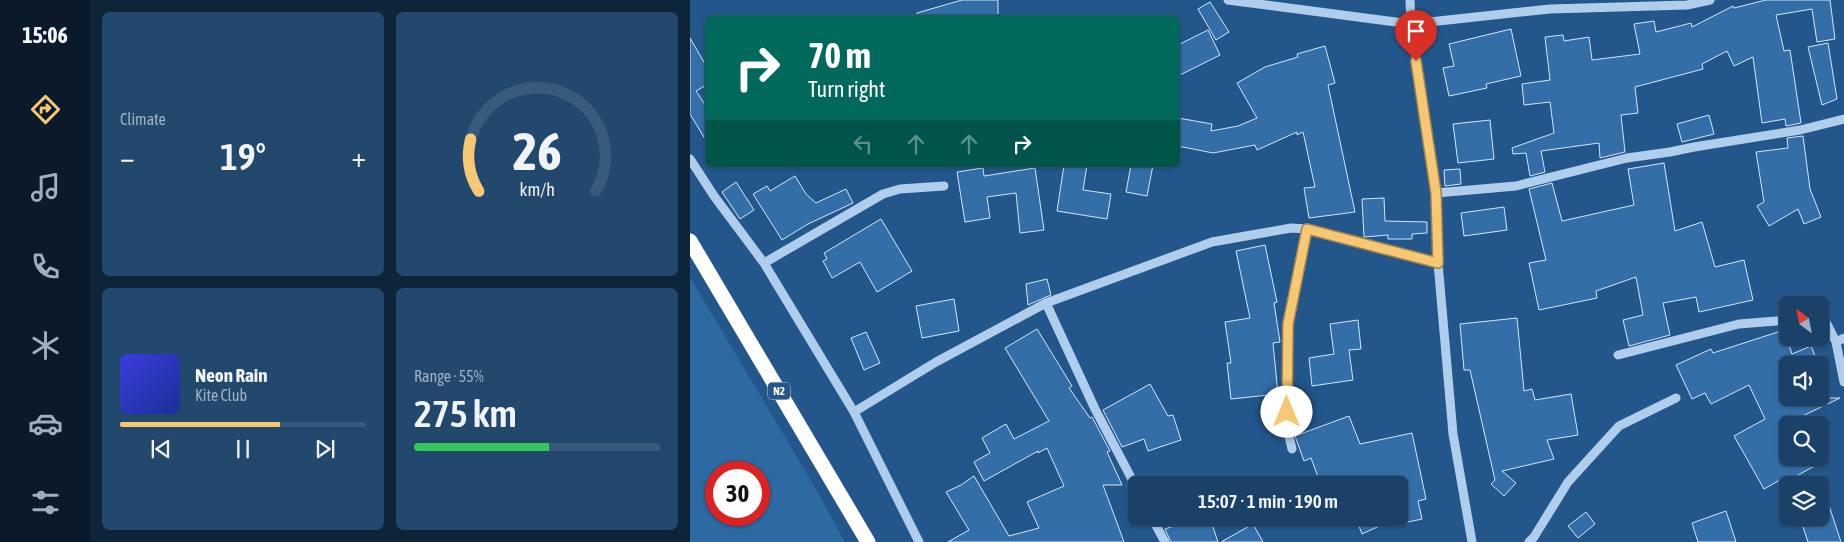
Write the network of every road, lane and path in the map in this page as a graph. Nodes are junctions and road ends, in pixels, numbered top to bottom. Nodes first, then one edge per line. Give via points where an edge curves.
1 (1228, 0) edge
2 (1410, 0) edge
3 (1710, 0) edge
4 (1687, 2) edge
5 (1410, 24) junction
6 (1844, 119) edge
7 (690, 159) edge
8 (944, 186) dead end
9 (1436, 193) junction
10 (1307, 229) junction
11 (690, 240) edge
12 (764, 263) junction
13 (1438, 263) junction
14 (1046, 303) junction
15 (1779, 321) edge
16 (1829, 326) edge
17 (1840, 340) edge
18 (1618, 355) dead end
19 (1844, 382) edge
20 (1676, 398) dead end
21 (854, 412) junction
22 (1292, 449) dead end
23 (1130, 476) edge
24 (1156, 526) edge
25 (1533, 540) edge
26 (868, 542) edge
27 (919, 542) edge
28 (1165, 542) edge
29 (1472, 542) edge

1 - 5 street
2 - 5 street
3 - 4 street
4 - 5 street via 1550,9
5 - 9 street
6 - 9 street via 1800,130 1627,158 1516,186
7 - 12 street
8 - 12 street via 900,189 883,194
9 - 13 street
10 - 13 street
10 - 14 street via 1291,228 1212,242
10 - 22 street via 1288,324 1287,412
11 - 26 highway, N2
12 - 21 street
13 - 29 street via 1453,434
14 - 21 street via 936,362
14 - 23 street
15 - 18 street via 1739,324
16 - 17 street
17 - 19 street
20 - 25 street via 1619,426 1568,482
21 - 27 street
24 - 28 street

